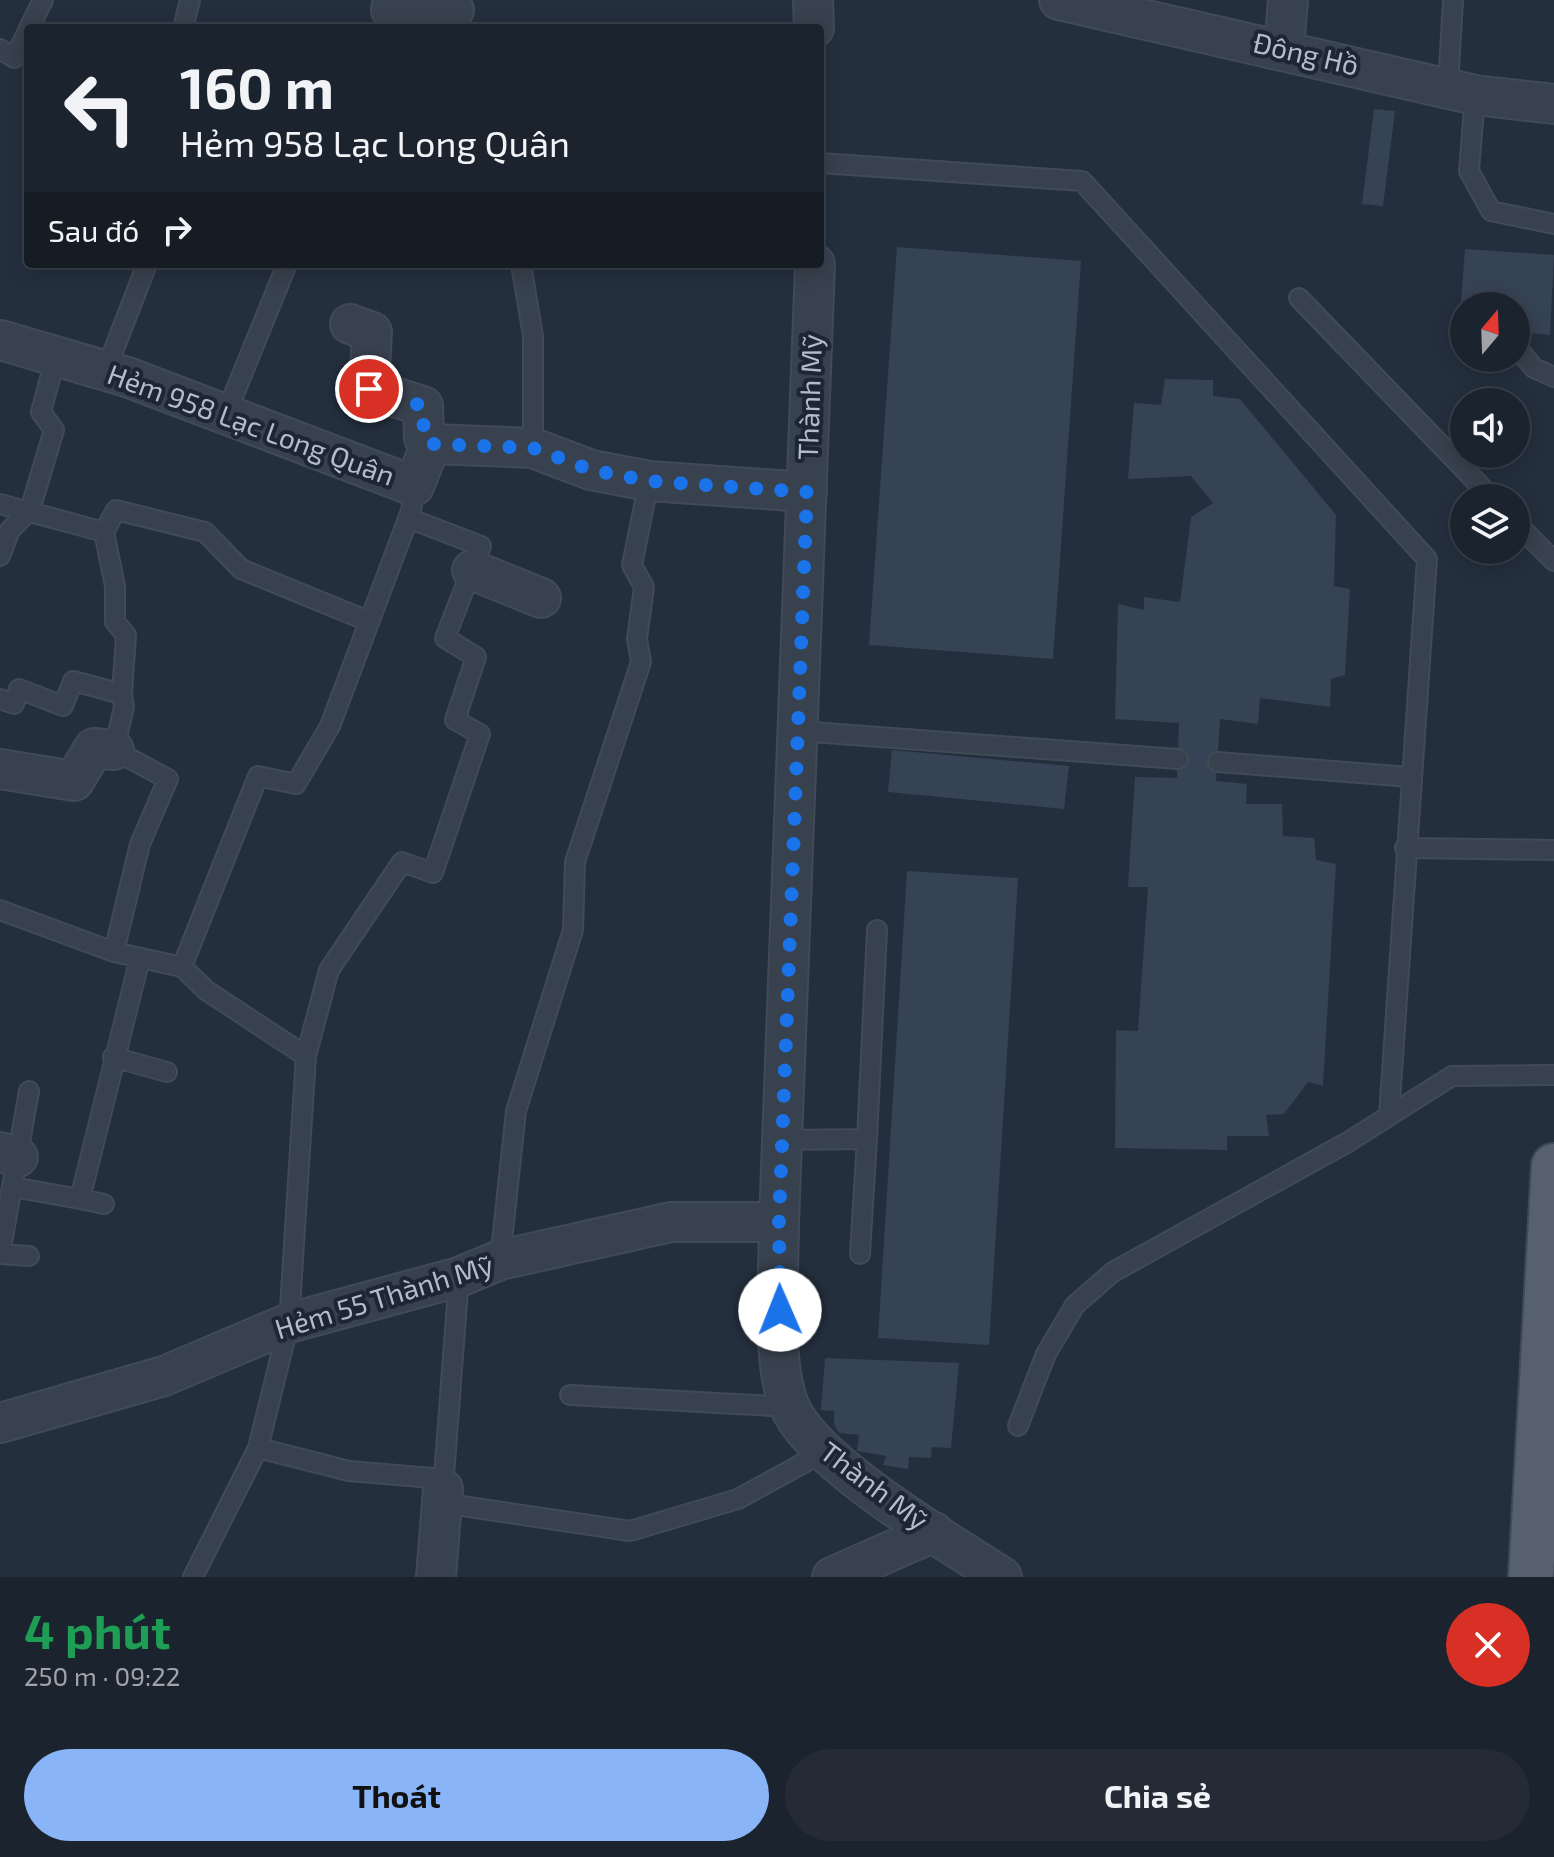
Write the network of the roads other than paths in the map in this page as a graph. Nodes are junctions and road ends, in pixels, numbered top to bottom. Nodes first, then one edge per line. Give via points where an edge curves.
1 (43, 0) edge
2 (190, 0) edge
3 (813, 0) edge
4 (1059, 0) edge
5 (1288, 0) edge
6 (1453, 0) edge
7 (386, 13) edge
8 (455, 13) edge
9 (31, 24) edge
10 (184, 24) edge
11 (814, 24) edge
12 (24, 39) edge
13 (0, 49) edge
14 (1284, 49) junction
15 (1461, 90) junction
16 (1554, 104) edge
17 (824, 163) edge
18 (1554, 224) edge
19 (145, 268) edge
20 (285, 268) edge
21 (522, 268) edge
22 (815, 268) edge
23 (1299, 298) dead end
24 (350, 324) dead end
25 (0, 340) edge
26 (56, 356) junction
27 (1530, 363) edge
28 (106, 370) junction
29 (1554, 377) edge
30 (226, 414) junction
31 (431, 444) junction
32 (533, 448) junction
33 (649, 481) junction
34 (1478, 484) edge
35 (807, 492) junction
36 (411, 502) junction
37 (0, 504) edge
38 (30, 510) junction
39 (104, 532) junction
40 (1530, 537) edge
41 (0, 556) edge
42 (1554, 561) edge
43 (472, 570) junction
44 (541, 598) dead end
45 (368, 621) junction
46 (122, 694) junction
47 (0, 699) edge
48 (798, 731) junction
49 (114, 750) junction
50 (1178, 759) dead end
51 (1218, 762) dead end
52 (0, 769) edge
53 (1410, 777) junction
54 (1405, 848) junction
55 (1554, 850) edge
56 (0, 910) edge
57 (877, 930) dead end
58 (114, 952) junction
59 (140, 958) junction
60 (182, 967) junction
61 (306, 1056) junction
62 (113, 1057) junction
63 (167, 1072) dead end
64 (1554, 1075) edge
65 (29, 1091) dead end
66 (1389, 1116) junction
67 (867, 1139) junction
68 (782, 1140) junction
69 (10, 1165) edge
70 (1554, 1166) edge
71 (80, 1199) junction
72 (104, 1204) dead end
73 (779, 1222) junction
74 (1, 1254) edge
75 (860, 1254) dead end
76 (29, 1256) dead end
77 (500, 1260) junction
78 (459, 1277) junction
79 (289, 1323) junction
80 (570, 1395) dead end
81 (790, 1407) junction
82 (0, 1423) edge
83 (1018, 1426) dead end
84 (258, 1448) junction
85 (822, 1453) junction
86 (443, 1491) junction
87 (934, 1532) junction
88 (193, 1577) edge
89 (436, 1577) edge
90 (832, 1577) edge
91 (1002, 1577) edge
92 (1531, 1577) edge

1 - 9 lane
2 - 10 lane
3 - 11 street
4 - 14 street, Đông Hồ
5 - 14 street
6 - 15 lane
7 - 8 street
12 - 13 lane via 14,58
14 - 15 street, Đông Hồ
15 - 16 street, Đông Hồ
15 - 18 lane via 1469,171 1491,211
17 - 53 lane via 1082,181 1427,559
19 - 28 lane
20 - 30 lane
21 - 32 lane via 533,336
22 - 35 street, Thành Mỹ
23 - 34 lane
24 - 31 street via 372,332 369,389 423,406 424,438
25 - 26 street, Hẻm 958 Lạc Long Quân
26 - 28 street, Hẻm 958 Lạc Long Quân
26 - 38 lane via 41,412 54,430
27 - 29 lane
28 - 30 street, Hẻm 958 Lạc Long Quân
30 - 36 street, Hẻm 958 Lạc Long Quân
31 - 32 street, Hẻm 958 Lạc Long Quân
31 - 36 street, Hẻm 958 Lạc Long Quân
32 - 33 street, Hẻm 958 Lạc Long Quân via 591,470
33 - 35 street, Hẻm 958 Lạc Long Quân
33 - 77 lane via 632,565 644,587 637,639 641,662 575,862 573,930 516,1111
35 - 48 street, Thành Mỹ
36 - 43 lane via 481,546
36 - 45 lane
37 - 38 lane
38 - 39 lane
38 - 41 lane via 10,530
39 - 45 lane via 116,510 205,532 241,569
39 - 46 lane via 115,586 115,622 126,635
40 - 42 lane
43 - 44 street
43 - 61 lane via 445,638 476,657 455,720 480,734 433,873 402,862 329,970
45 - 60 lane via 330,726 296,784 258,776
46 - 47 lane via 73,681 63,706 19,689 14,704
46 - 49 lane
48 - 50 lane
48 - 68 street, Thành Mỹ
49 - 52 street via 94,748 74,781
49 - 58 lane via 168,779 140,844
51 - 53 lane
53 - 54 lane
54 - 55 lane
54 - 66 lane
56 - 58 lane
57 - 67 lane
58 - 59 lane
59 - 60 lane
59 - 62 lane
60 - 61 lane via 207,991
61 - 79 lane
62 - 63 lane
62 - 71 lane
64 - 66 lane via 1452,1076
65 - 69 lane
66 - 83 lane via 1113,1272 1075,1305 1046,1354
67 - 68 lane
67 - 75 lane
68 - 73 street, Thành Mỹ
69 - 71 lane
69 - 74 lane
70 - 92 main road
71 - 72 lane
73 - 77 street, Hẻm 55 Thành Mỹ via 671,1222
73 - 81 street, Thành Mỹ via 781,1368
74 - 76 lane
77 - 78 street, Hẻm 55 Thành Mỹ
78 - 79 street, Hẻm 55 Thành Mỹ
78 - 86 lane
79 - 82 street, Hẻm 55 Thành Mỹ via 164,1376
79 - 84 lane
80 - 81 lane
81 - 85 street, Thành Mỹ
84 - 86 lane
84 - 88 lane
85 - 86 lane via 738,1499 630,1531
85 - 87 street, Thành Mỹ
86 - 89 street
87 - 90 street
87 - 91 street, Thành Mỹ

